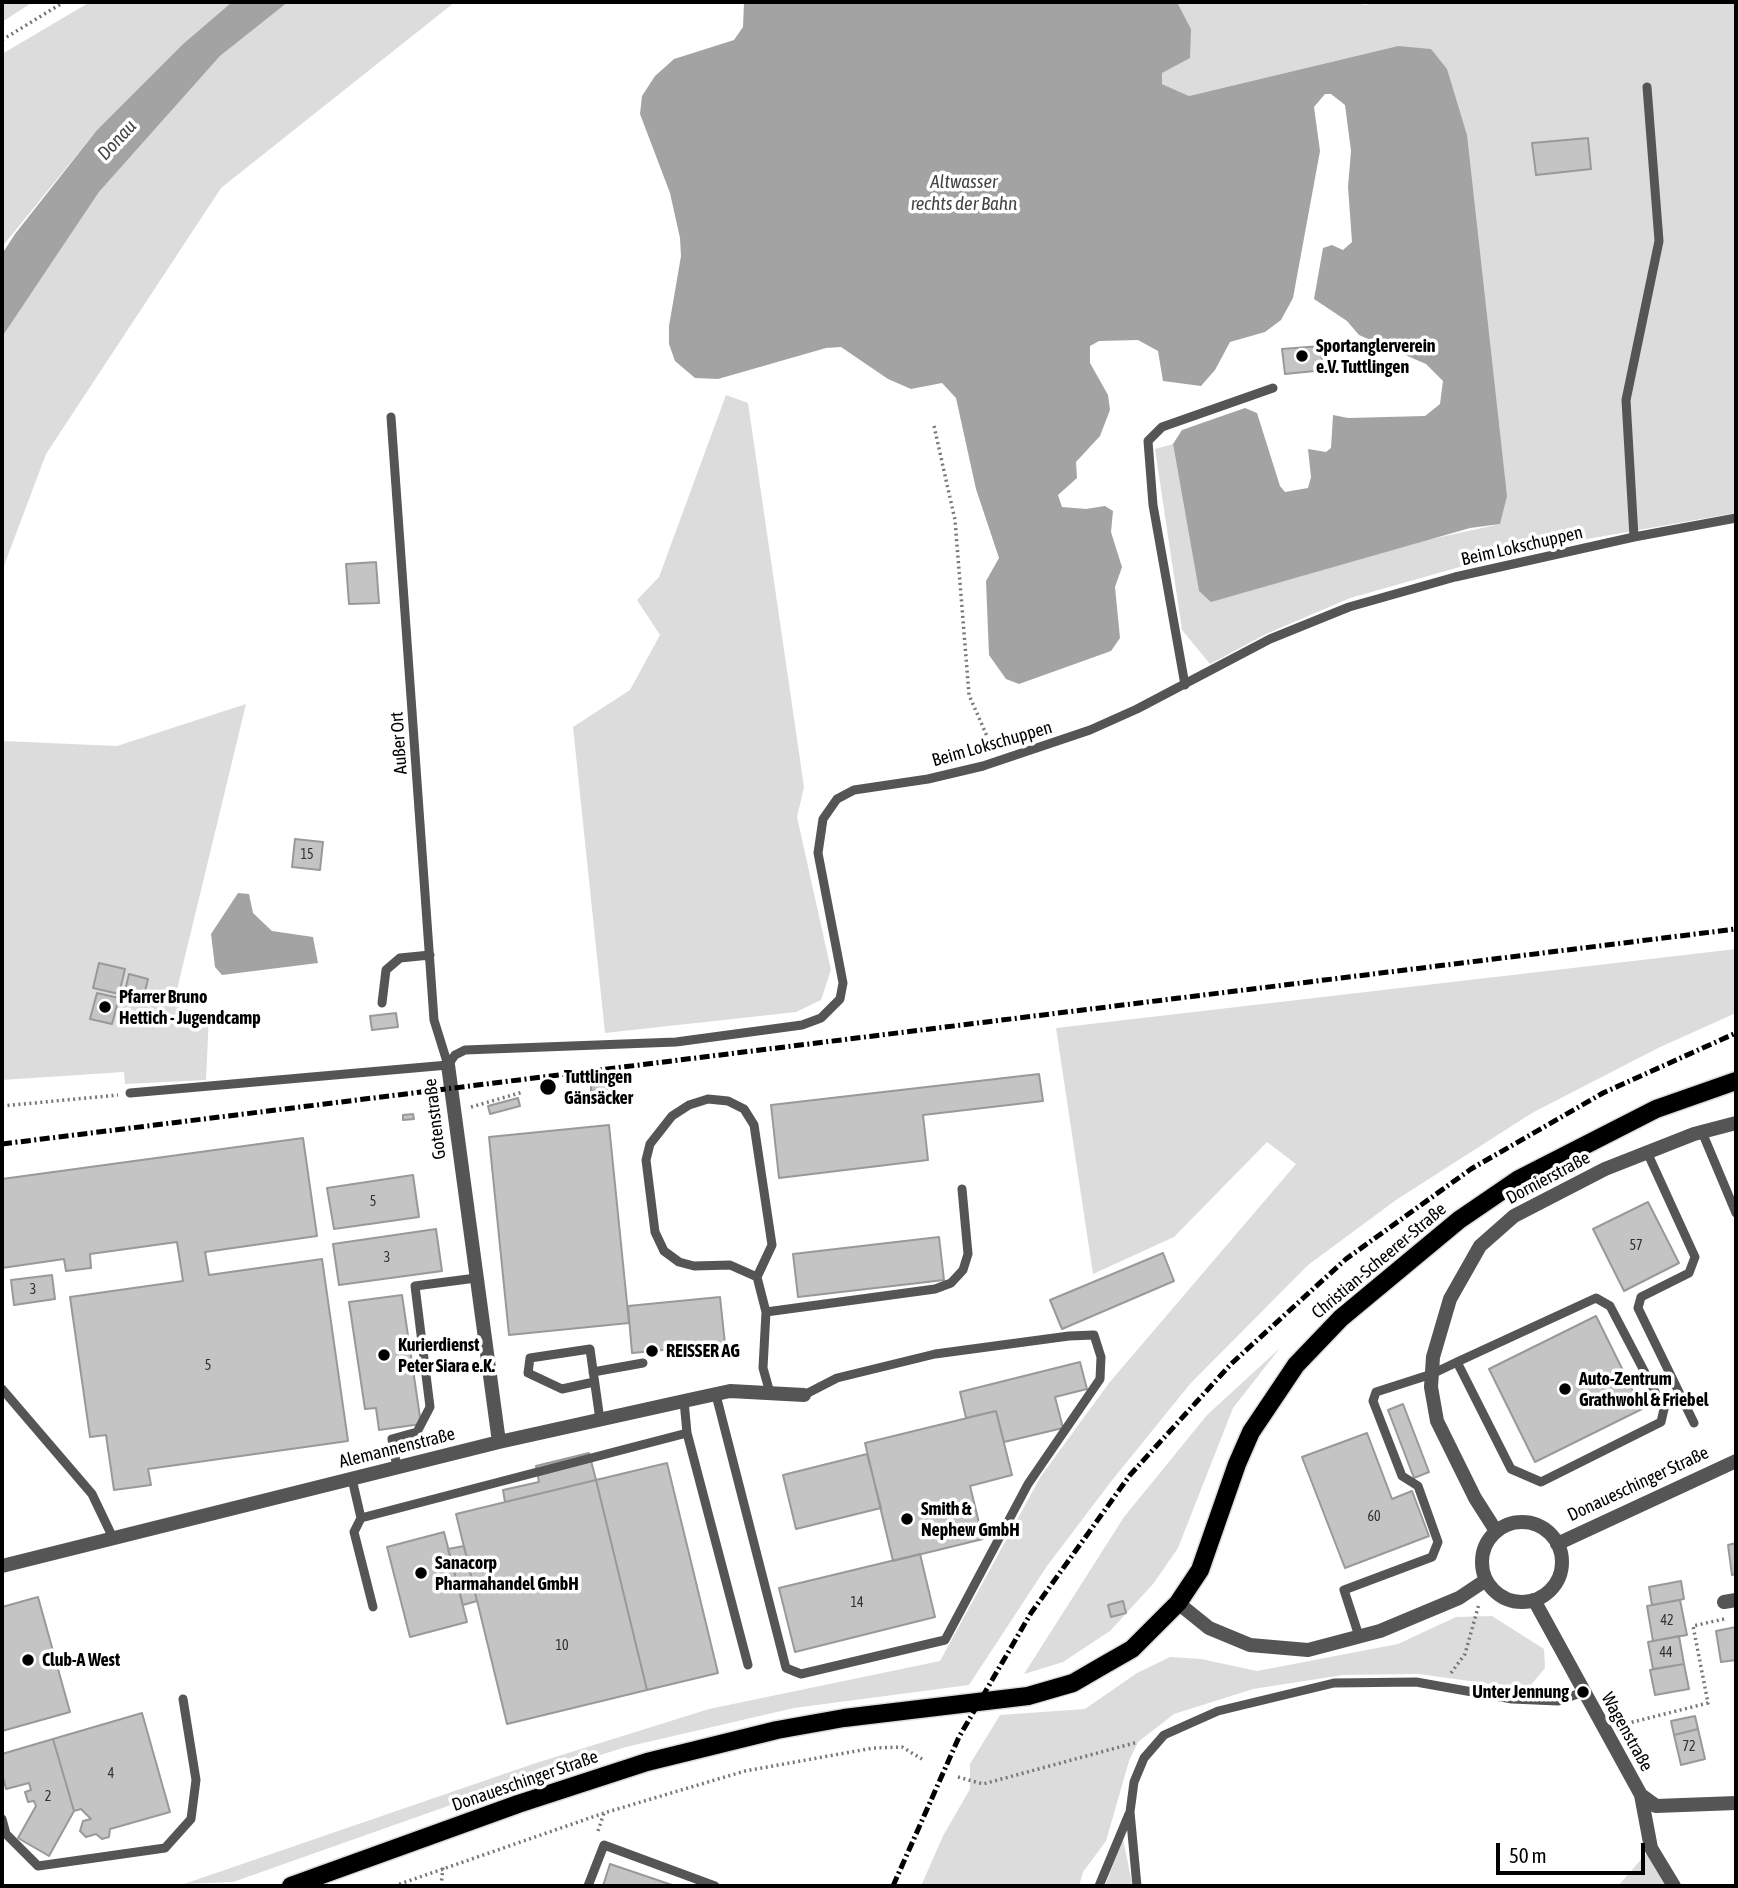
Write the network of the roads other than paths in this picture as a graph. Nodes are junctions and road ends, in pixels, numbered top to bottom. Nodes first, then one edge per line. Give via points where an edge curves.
1 (1647, 87) dead end
2 (1273, 388) dead end
3 (391, 417) dead end
4 (1736, 518) edge
5 (1634, 537) junction
6 (1185, 685) junction
7 (430, 955) junction
8 (382, 1003) dead end
9 (448, 1065) junction
10 (1736, 1082) edge
11 (130, 1093) road end
12 (1736, 1124) edge
13 (1702, 1132) junction
14 (1647, 1152) junction
15 (962, 1189) dead end
16 (1736, 1213) edge
17 (757, 1277) junction
18 (476, 1278) junction
19 (766, 1311) junction
20 (1457, 1362) junction
21 (643, 1363) dead end
22 (1432, 1374) junction
23 (594, 1377) junction
24 (2, 1389) edge
25 (770, 1394) junction
26 (716, 1395) junction
27 (804, 1395) joint
28 (684, 1401) junction
29 (600, 1420) junction
30 (1694, 1423) dead end
31 (687, 1433) junction
32 (499, 1443) junction
33 (1736, 1461) edge
34 (397, 1468) junction
35 (352, 1479) junction
36 (361, 1518) junction
37 (1496, 1531) junction
38 (113, 1538) junction
39 (1557, 1544) junction
40 (2, 1566) edge
41 (1486, 1580) junction
42 (1534, 1600) junction
43 (1178, 1603) junction
44 (373, 1607) dead end
45 (1359, 1636) junction
46 (748, 1665) dead end
47 (1583, 1692) junction
48 (183, 1699) dead end
49 (778, 1730) joint
50 (1641, 1794) junction
51 (1736, 1803) edge
52 (1130, 1812) junction
53 (2, 1819) edge
54 (1136, 1884) edge
55 (291, 1886) edge
56 (588, 1886) edge
57 (715, 1886) edge
58 (1099, 1886) edge
59 (1674, 1886) edge

1 - 5 lane via 1659,241 1626,400
2 - 6 lane via 1162,427 1147,441 1153,505
3 - 7 lane, Außer Ort
4 - 5 lane, Beim Lokschuppen
5 - 6 lane, Beim Lokschuppen via 1455,577 1349,607 1270,639
6 - 9 lane, Beim Lokschuppen via 1090,730 999,761 928,779 854,790 830,806 823,819 818,853 843,984 840,999 821,1018 802,1025 676,1042 465,1051
7 - 8 lane via 400,958 386,970
7 - 9 lane, Außer Ort via 434,1020
9 - 11 lane, Gotenstraße
9 - 18 street, Gotenstraße
10 - 43 main road, Christian-Scheerer-Straße via 1656,1110 1519,1179 1459,1220 1341,1318 1296,1365 1251,1432 1200,1570
12 - 13 street, Dornierstraße
13 - 14 street, Dornierstraße
13 - 16 lane
14 - 22 street, Dornierstraße via 1514,1216 1480,1246 1450,1299
14 - 30 lane via 1695,1257 1689,1273 1641,1297 1639,1308
15 - 19 lane via 968,1254 963,1270 951,1283 935,1289
17 - 17 lane via 730,1265 679,1262 664,1251 656,1232 646,1160 650,1144 672,1116 689,1105 708,1099 728,1101 744,1109 754,1125 772,1245
17 - 19 lane
18 - 32 street, Gotenstraße
18 - 34 lane via 415,1286 429,1407 417,1432 393,1439
19 - 25 lane via 763,1368
20 - 20 lane via 1511,1469 1541,1482 1661,1422 1664,1409 1610,1306 1596,1298
20 - 22 lane
21 - 23 lane
22 - 37 street, Dornierstraße via 1437,1421
22 - 45 lane via 1376,1392 1373,1401 1402,1476 1419,1486 1437,1550 1432,1557 1344,1590
23 - 23 lane via 590,1349 530,1358 528,1373 562,1389
23 - 29 lane
24 - 38 lane via 92,1494
25 - 26 street, Alemannenstraße via 730,1391
25 - 27 street, Alemannenstraße
26 - 27 lane via 786,1668 801,1674 945,1640 1028,1484 1100,1379 1101,1357 1094,1335 1069,1336 935,1354 838,1378
26 - 28 street, Alemannenstraße
28 - 29 street, Alemannenstraße
28 - 31 lane
29 - 32 street, Alemannenstraße
31 - 36 lane
31 - 46 lane
32 - 34 street, Alemannenstraße
33 - 39 street, Donaueschinger Straße
34 - 35 street, Alemannenstraße
35 - 36 lane
35 - 38 street, Alemannenstraße
36 - 44 lane via 354,1532
37 - 39 street, Donaueschinger Straße via 1509,1524 1537,1525
37 - 41 street via 1482,1555
38 - 40 street, Alemannenstraße
39 - 42 street, Donaueschinger Straße via 1559,1577 1547,1594
41 - 42 street via 1505,1599
41 - 45 street via 1459,1598
42 - 47 street, Wagenstraße
43 - 45 street via 1209,1628 1250,1645 1308,1650
43 - 49 main road, Christian-Scheerer-Straße via 1132,1648 1051,1691
47 - 50 street, Wagenstraße
47 - 52 lane via 1558,1701 1512,1699 1416,1682 1334,1684 1218,1710 1164,1735 1144,1758 1134,1782
48 - 53 lane via 196,1780 191,1819 165,1848 38,1866 6,1834
49 - 55 main road, Donaueschinger Straße via 647,1762
50 - 51 street, Wagenstraße via 1656,1806
50 - 59 street via 1651,1848
52 - 54 lane
52 - 58 lane
56 - 57 lane via 604,1845

